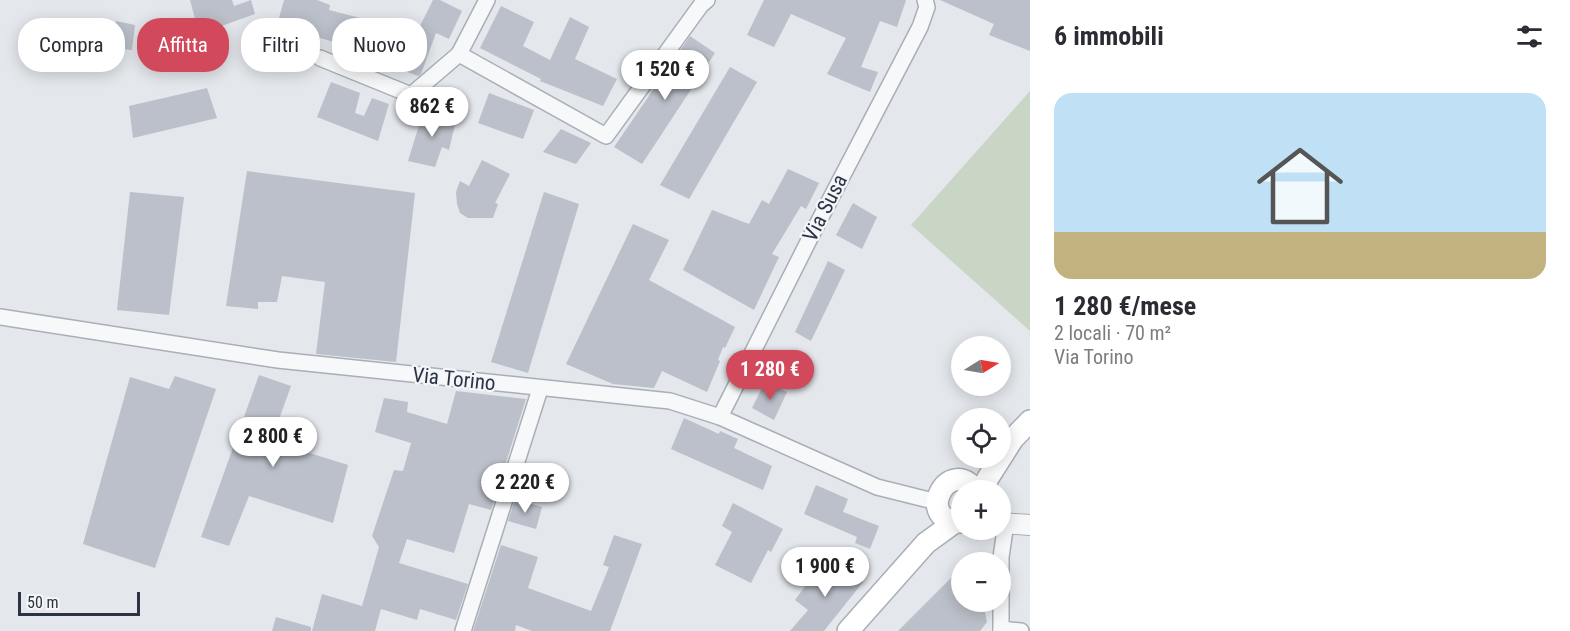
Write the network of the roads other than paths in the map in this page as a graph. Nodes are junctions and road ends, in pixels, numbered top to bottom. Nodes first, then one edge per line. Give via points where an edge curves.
1 (487, 0) edge
2 (925, 0) edge
3 (702, 2) edge
4 (459, 54) junction
5 (320, 58) dead end
6 (0, 317) edge
7 (540, 389) junction
8 (720, 417) junction
9 (1030, 421) edge
10 (1011, 441) edge
11 (986, 468) edge
12 (976, 480) edge
13 (951, 498) edge
14 (951, 509) edge
15 (1011, 523) edge
16 (1030, 525) edge
17 (1001, 540) edge
18 (1001, 630) edge
19 (463, 631) edge
20 (848, 631) edge
21 (1021, 631) edge

1 - 4 street
2 - 8 street, Via Susa via 927,7 920,27
3 - 4 street via 606,136
4 - 5 street via 411,95
6 - 7 street, Via Torino via 278,360
7 - 8 street, Via Torino via 655,398
7 - 19 street
8 - 13 street, Via Torino via 893,492 922,489
9 - 10 main road
11 - 12 main road
14 - 20 main road
15 - 16 street
17 - 18 street
18 - 21 street

